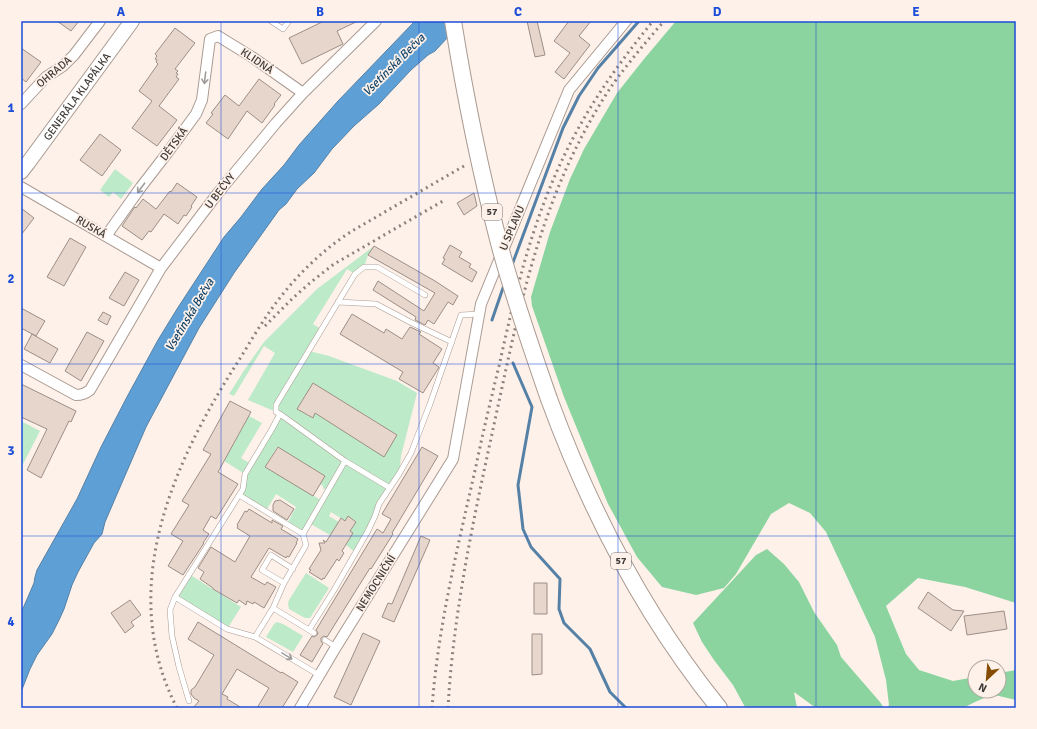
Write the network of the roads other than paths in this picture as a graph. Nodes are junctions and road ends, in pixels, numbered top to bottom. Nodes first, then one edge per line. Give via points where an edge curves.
1 (100, 21) edge
2 (132, 21) edge
3 (271, 21) edge
4 (289, 21) edge
5 (376, 21) edge
6 (453, 21) edge
7 (626, 21) edge
8 (210, 39) joint
9 (303, 93) junction
10 (21, 104) edge
11 (21, 172) edge
12 (21, 187) edge
13 (106, 236) junction
14 (161, 268) junction
15 (425, 295) dead end
16 (338, 302) junction
17 (479, 314) junction
18 (452, 342) junction
19 (21, 365) edge
20 (280, 414) junction
21 (453, 458) joint
22 (345, 461) junction
23 (390, 488) junction
24 (239, 495) junction
25 (303, 534) junction
26 (293, 569) junction
27 (284, 583) junction
28 (175, 597) junction
29 (273, 608) junction
30 (255, 637) junction
31 (325, 640) dead end
32 (336, 647) junction
33 (319, 675) junction
34 (189, 701) dead end
35 (300, 708) edge
36 (719, 708) edge

1 - 10 street, OHRADA via 74,55 46,77
2 - 11 street, GENERÁLA KLAPÁLKA
3 - 4 lane via 283,29
5 - 9 street, U BEČVY
6 - 36 main road, 57, bridge via 470,118 499,243 549,399 596,512 632,580 658,624
7 - 17 street, U SPLAVU via 569,90 480,304
8 - 9 street, KLIDNÁ via 218,36
8 -> 13 street, DĚTSKÁ via 202,100 196,114
9 - 14 street, U BEČVY via 218,193
12 - 13 street, RUSKÁ
13 - 14 street, RUSKÁ
14 - 19 street, U BEČVY via 95,384 86,393 76,395
15 - 16 lane via 377,267 364,267 355,274
16 - 18 lane via 376,304
16 - 20 lane via 276,405 276,412
17 - 18 lane via 461,315
17 - 21 street, U SPLAVU
18 - 23 lane via 411,453
20 - 22 lane
20 - 24 lane via 245,474
21 - 32 street, NEMOCNIČNÍ
22 - 23 lane
22 - 25 lane
23 - 29 lane via 311,632
24 - 25 lane
24 - 28 lane
25 - 26 lane via 306,545
26 - 27 lane
26 - 27 lane via 271,555 262,570
27 - 29 lane
28 - 30 lane via 227,629
28 - 34 lane via 170,610 172,636
29 - 30 lane
30 -> 33 lane
31 - 32 lane
32 - 33 street, NEMOCNIČNÍ
33 - 35 street, NEMOCNIČNÍ

